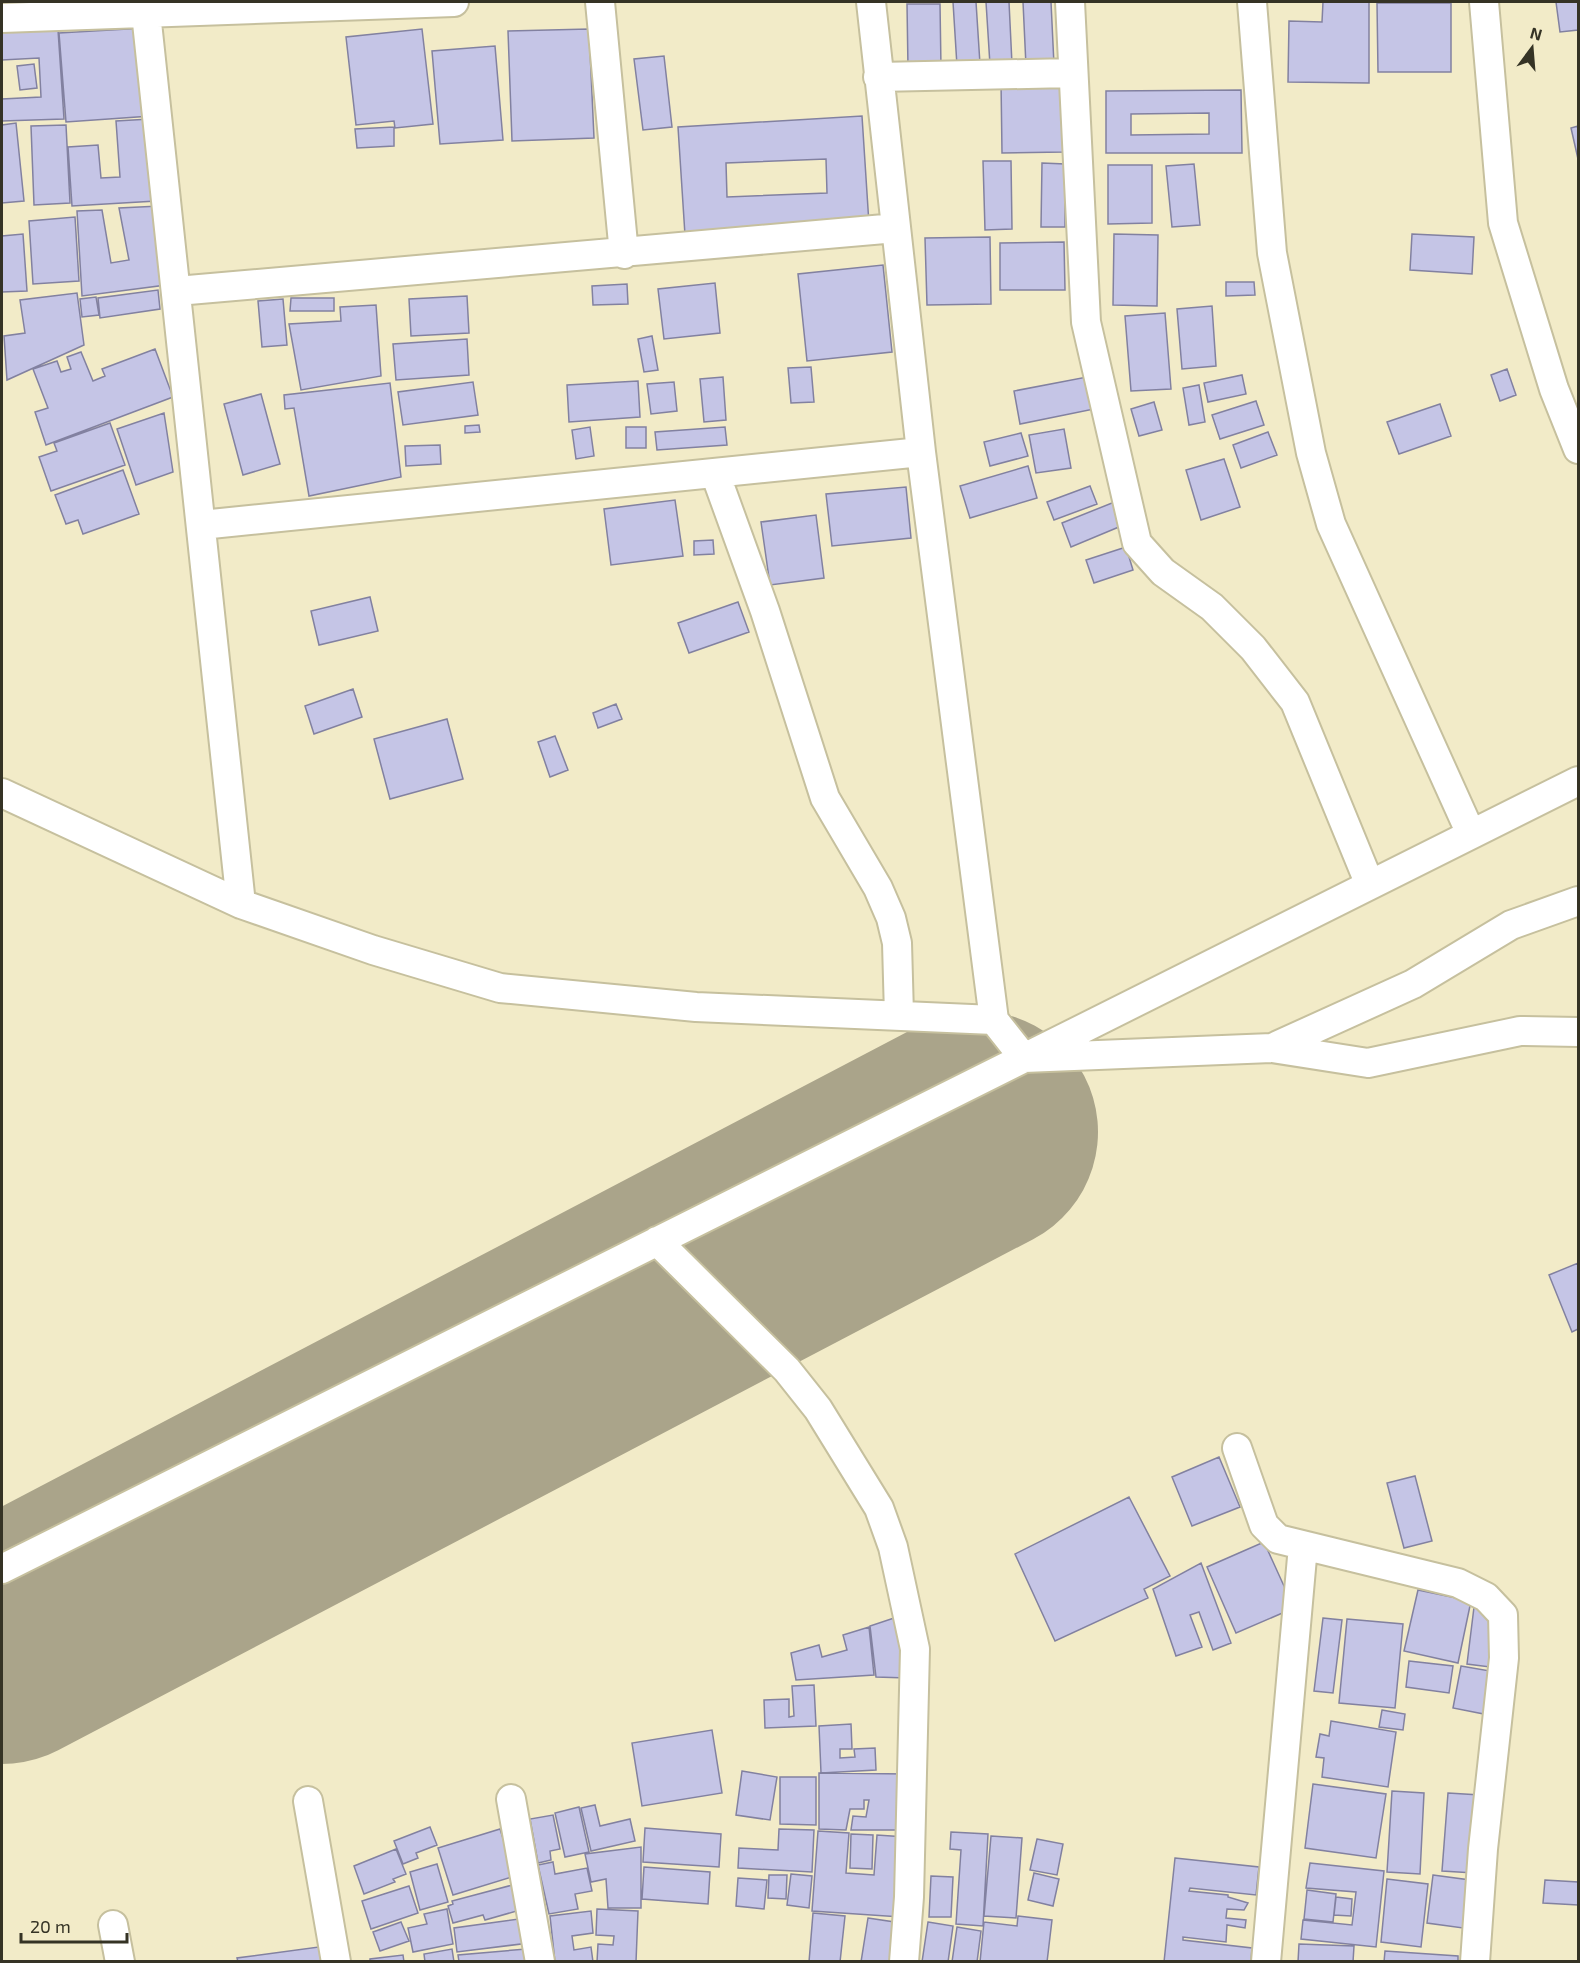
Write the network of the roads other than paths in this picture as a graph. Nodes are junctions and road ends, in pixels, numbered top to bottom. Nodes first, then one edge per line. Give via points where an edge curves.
1 (454, 2) edge
2 (600, 2) edge
3 (871, 2) edge
4 (1070, 2) edge
5 (1252, 2) edge
6 (1484, 2) edge
7 (107, 8) edge
8 (146, 13) junction
9 (2, 18) edge
10 (1072, 73) junction
11 (878, 77) junction
12 (896, 228) junction
13 (624, 254) junction
14 (177, 291) junction
15 (1578, 449) edge
16 (921, 452) junction
17 (715, 474) junction
18 (201, 525) junction
19 (1578, 781) edge
20 (2, 793) edge
21 (1471, 834) junction
22 (1370, 885) junction
23 (1578, 901) edge
24 (241, 904) junction
25 (898, 1015) junction
26 (994, 1020) junction
27 (1578, 1032) edge
28 (1272, 1048) junction
29 (1024, 1058) junction
30 (657, 1241) junction
31 (1237, 1449) dead end
32 (1303, 1546) junction
33 (2, 1569) edge
34 (511, 1799) dead end
35 (308, 1801) dead end
36 (113, 1925) dead end
37 (120, 1962) edge
38 (336, 1962) edge
39 (540, 1962) edge
40 (904, 1962) edge
41 (1266, 1962) edge
42 (1475, 1962) edge

1 - 8 street
2 - 13 street
3 - 11 street
4 - 10 street
5 - 21 street via 1272,254 1311,453 1331,524
6 - 15 street via 1503,223 1554,389
7 - 8 street
7 - 9 street
8 - 14 street
10 - 11 street
10 - 22 street via 1086,322 1137,543 1163,572 1212,607 1253,648 1295,702
11 - 12 street
12 - 13 street
12 - 16 street
13 - 14 street
14 - 18 street
16 - 17 street
16 - 26 street
17 - 18 street
17 - 25 street via 765,611 825,798 878,888 891,918 897,943
18 - 24 street
19 - 21 street
20 - 24 street
21 - 22 street
22 - 29 street
23 - 28 street via 1511,925 1413,984
24 - 25 street via 373,950 500,988 696,1007
25 - 26 street
26 - 29 street
27 - 28 street via 1520,1030 1368,1064
28 - 29 street
29 - 30 street
30 - 33 street
30 - 40 street via 787,1370 818,1409 879,1508 893,1547 915,1648
31 - 32 street via 1264,1525 1278,1539
32 - 41 street
32 - 42 street via 1458,1583 1486,1597 1503,1615 1504,1658
34 - 39 street
35 - 38 street
36 - 37 street

